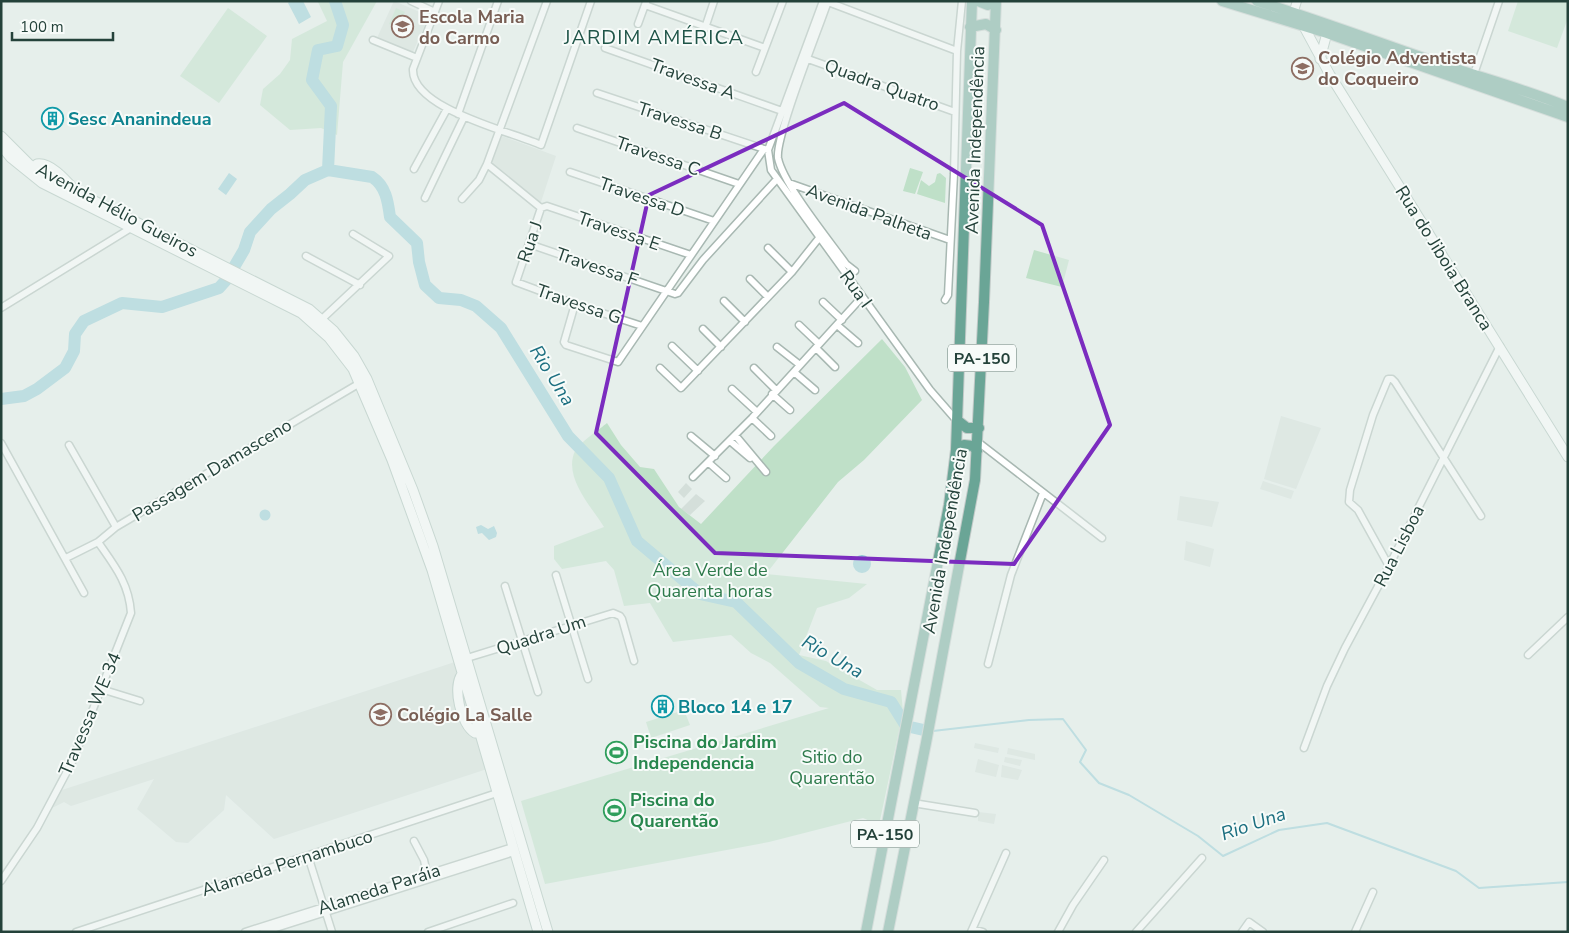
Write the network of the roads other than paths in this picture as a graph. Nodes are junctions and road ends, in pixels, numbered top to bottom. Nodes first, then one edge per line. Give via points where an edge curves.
1 (411, 1) edge
2 (440, 1) edge
3 (498, 1) edge
4 (547, 1) edge
5 (591, 1) edge
6 (714, 1) edge
7 (783, 1) edge
8 (962, 1) edge
9 (972, 1) edge
10 (978, 1) edge
11 (996, 1) edge
12 (1222, 1) edge
13 (1257, 1) edge
14 (1297, 1) edge
15 (1499, 1) edge
16 (826, 2) edge
17 (646, 3) edge
18 (435, 12) junction
19 (1292, 17) junction
20 (1304, 21) junction
21 (638, 24) dead end
22 (970, 27) junction
23 (705, 28) junction
24 (1329, 28) junction
25 (996, 30) junction
26 (373, 40) dead end
27 (605, 48) dead end
28 (765, 48) junction
29 (957, 51) junction
30 (417, 58) junction
31 (808, 58) junction
32 (1320, 59) junction
33 (756, 72) dead end
34 (1474, 74) junction
35 (597, 93) dead end
36 (1568, 107) edge
37 (447, 109) junction
38 (782, 111) junction
39 (955, 112) junction
40 (461, 116) junction
41 (1568, 117) edge
42 (577, 128) dead end
43 (500, 130) junction
44 (1, 136) edge
45 (1, 146) edge
46 (766, 149) junction
47 (487, 164) junction
48 (414, 169) dead end
49 (31, 170) junction
50 (570, 172) dead end
51 (777, 180) junction
52 (789, 183) junction
53 (738, 184) junction
54 (424, 198) dead end
55 (462, 200) dead end
56 (544, 207) junction
57 (714, 221) junction
58 (131, 228) junction
59 (353, 234) dead end
60 (820, 238) junction
61 (950, 240) junction
62 (529, 244) junction
63 (768, 248) dead end
64 (691, 255) junction
65 (306, 256) dead end
66 (223, 270) junction
67 (855, 271) dead end
68 (792, 272) junction
69 (238, 278) junction
70 (750, 279) dead end
71 (516, 282) joint
72 (360, 285) junction
73 (666, 290) junction
74 (768, 297) junction
75 (862, 297) junction
76 (945, 300) dead end
77 (724, 301) dead end
78 (823, 302) dead end
79 (574, 304) junction
80 (1, 308) edge
81 (322, 319) junction
82 (745, 322) junction
83 (839, 323) junction
84 (800, 324) dead end
85 (642, 326) junction
86 (703, 329) dead end
87 (858, 343) dead end
88 (672, 346) dead end
89 (817, 346) junction
90 (1500, 346) junction
91 (721, 347) junction
92 (777, 347) dead end
93 (800, 365) junction
94 (836, 367) dead end
95 (660, 368) dead end
96 (754, 368) dead end
97 (698, 371) junction
98 (794, 372) junction
99 (360, 382) junction
100 (732, 389) dead end
101 (814, 390) dead end
102 (774, 392) junction
103 (790, 410) dead end
104 (757, 412) junction
105 (752, 418) junction
106 (958, 421) junction
107 (979, 428) junction
108 (736, 435) junction
109 (692, 436) dead end
110 (771, 436) dead end
111 (730, 441) junction
112 (1, 443) edge
113 (69, 445) dead end
114 (978, 446) junction
115 (956, 450) junction
116 (715, 456) junction
117 (1444, 457) junction
118 (1568, 457) edge
119 (750, 458) dead end
120 (709, 463) junction
121 (766, 472) dead end
122 (693, 477) dead end
123 (726, 478) dead end
124 (1043, 493) junction
125 (1481, 516) dead end
126 (116, 527) junction
127 (1102, 538) dead end
128 (98, 542) junction
129 (66, 558) junction
130 (1389, 566) junction
131 (556, 575) dead end
132 (505, 586) dead end
133 (84, 594) dead end
134 (1568, 617) edge
135 (572, 626) junction
136 (523, 642) junction
137 (1528, 656) dead end
138 (467, 658) junction
139 (634, 661) dead end
140 (988, 664) dead end
141 (588, 679) dead end
142 (101, 689) junction
143 (538, 692) dead end
144 (140, 701) dead end
145 (484, 732) junction
146 (1304, 748) dead end
147 (497, 793) junction
148 (913, 803) junction
149 (976, 813) dead end
150 (414, 841) dead end
151 (514, 850) junction
152 (1006, 853) dead end
153 (308, 856) junction
154 (1202, 858) dead end
155 (1104, 860) dead end
156 (427, 874) junction
157 (1, 880) edge
158 (1373, 892) dead end
159 (514, 903) dead end
160 (324, 909) junction
161 (96, 928) edge
162 (264, 930) edge
163 (972, 930) edge
164 (76, 932) edge
165 (245, 932) edge
166 (332, 932) edge
167 (428, 932) edge
168 (538, 932) edge
169 (548, 932) edge
170 (866, 932) edge
171 (888, 932) edge
172 (983, 932) edge
173 (1058, 932) edge
174 (1136, 932) edge
175 (1242, 932) edge
176 (1263, 932) edge
177 (1355, 932) edge

1 - 18 street
2 - 18 street
3 - 40 street
4 - 43 street
5 - 43 street via 541,145
6 - 23 street
7 - 28 street
8 - 29 street
9 - 22 main road, Avenida Independência / PA-150
10 - 11 main road via 988,5
11 - 25 main road, Avenida Independência / PA-150
12 - 19 main road
13 - 19 main road
14 - 19 street
15 - 34 street
16 - 29 street
16 - 31 street
16 - 38 street
17 - 21 street
17 - 23 street
18 - 30 street
19 - 20 main road
20 - 24 main road
20 - 32 main road, Rua do Jiboia Branca
22 - 25 main road via 986,24
22 - 106 main road, Avenida Independência / PA-150
23 - 28 street
24 - 32 main road
24 - 34 main road
24 - 41 main road
25 - 107 main road, Avenida Independência / PA-150
26 - 30 street
27 - 38 street, Travessa A
28 - 33 street
29 - 39 street
30 - 37 street via 413,73 418,84
31 - 39 street, Quadra Quatro
31 - 52 street via 778,152 781,168
32 - 90 main road, Rua do Jiboia Branca
34 - 36 main road
35 - 46 street, Travessa B
37 - 40 street
37 - 48 street
38 - 46 street
39 - 61 street
40 - 43 street
40 - 54 street
42 - 53 street, Travessa C
43 - 47 street
44 - 49 main road, Avenida Hélio Gueiros
45 - 49 main road, Avenida Hélio Gueiros
46 - 51 street, Rua I
46 - 53 street
47 - 55 street via 479,180
47 - 56 street
49 - 58 main road, Avenida Hélio Gueiros via 59,193
49 - 66 main road, Avenida Hélio Gueiros via 37,164 47,166 79,194
50 - 57 street, Travessa D
51 - 60 street, Rua I
51 - 73 street via 703,260 678,293
52 - 61 street, Avenida Palheta
52 - 67 street via 846,264
53 - 57 street
56 - 62 street, Rua J
56 - 64 street, Travessa E
57 - 64 street
58 - 66 main road, Avenida Hélio Gueiros
58 - 80 street
59 - 72 street via 389,256
60 - 68 street
60 - 75 street, Rua I
61 - 76 street via 948,295
62 - 71 street, Rua J
62 - 73 street, Travessa F
63 - 68 street
64 - 73 street
65 - 72 street
66 - 69 main road, Avenida Hélio Gueiros
68 - 74 street
69 - 81 main road via 298,302
69 - 99 main road via 308,318 338,348
70 - 74 street
71 - 79 street, Travessa G
72 - 81 street
73 - 85 street
74 - 82 street
75 - 83 street
75 - 106 street, Rua I via 930,390
77 - 82 street
78 - 83 street
79 - 85 street, Travessa G
79 - 85 street via 564,342 566,345 618,362
81 - 138 main road via 354,356 374,396 433,546
82 - 91 street
83 - 87 street
83 - 89 street
84 - 89 street
86 - 91 street
88 - 97 street
89 - 93 street
89 - 94 street
90 - 117 street, Rua Lisboa
90 - 118 main road, Rua do Jiboia Branca
91 - 97 street
92 - 93 street
93 - 98 street
95 - 97 street via 681,388
96 - 102 street
98 - 101 street
98 - 102 street
99 - 126 street, Passagem Damasceno
99 - 145 main road via 426,555 462,674 457,684 463,715 470,730 475,734
100 - 104 street
102 - 103 street
102 - 104 street
104 - 105 street
105 - 108 street
105 - 110 street
106 - 107 main road via 967,428
106 - 115 main road, Avenida Independência / PA-150
107 - 114 main road, Avenida Independência / PA-150
108 - 111 street
108 - 121 street
109 - 116 street
111 - 116 street
111 - 119 street
112 - 129 street
113 - 126 street
114 - 115 main road via 964,445
114 - 124 street
114 - 148 main road, Avenida Independência / PA-150 via 969,517
115 - 170 main road, Avenida Independência / PA-150 via 949,504
116 - 120 street
117 - 125 street
117 - 130 street, Rua Lisboa
117 - 130 street via 1395,382 1388,379 1373,415 1349,502 1358,510
120 - 122 street
120 - 123 street
124 - 127 street
124 - 140 street via 1011,575
126 - 128 street, Passagem Damasceno
128 - 129 street, Passagem Damasceno
128 - 142 street, Travessa WE 34 via 126,583 131,612
129 - 133 street
130 - 146 street, Rua Lisboa via 1327,686
131 - 135 street
132 - 136 street
134 - 137 street
135 - 136 street, Quadra Um
135 - 139 street, Quadra Um via 616,613 622,619
135 - 141 street
136 - 138 street, Quadra Um
136 - 143 street
138 - 145 main road
142 - 144 street
142 - 157 street, Travessa WE 34 via 64,778 37,828
145 - 147 main road
145 - 169 main road
147 - 151 main road
147 - 153 street, Alameda Pernambuco
148 - 149 street
148 - 171 main road, Avenida Independência / PA-150
150 - 156 street
151 - 156 street, Alameda Paráia
151 - 160 street
151 - 168 main road
152 - 163 street
153 - 160 street
153 - 161 street, Alameda Pernambuco
154 - 174 street
155 - 173 street
156 - 160 street, Alameda Paráia
158 - 177 street
159 - 167 street
160 - 162 street
160 - 166 street
161 - 164 street, Alameda Pernambuco
162 - 165 street
163 - 172 street
175 - 176 street via 1249,922

